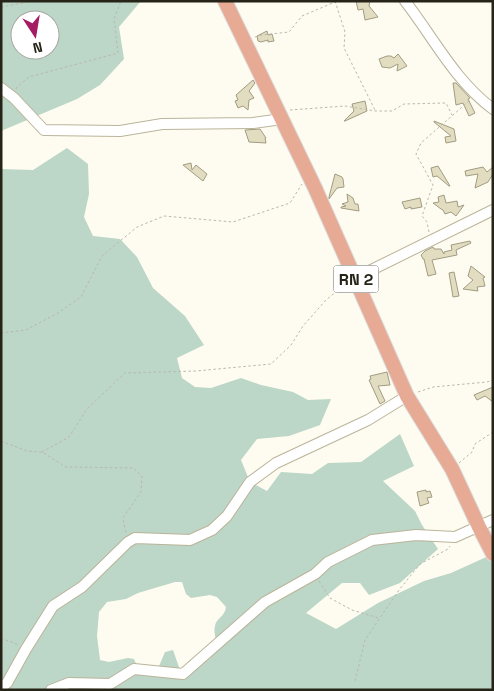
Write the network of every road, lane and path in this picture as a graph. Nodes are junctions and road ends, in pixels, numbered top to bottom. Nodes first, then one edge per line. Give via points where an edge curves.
1 (34, 1) edge
2 (121, 1) edge
3 (225, 1) edge
4 (405, 1) edge
5 (335, 2) edge
6 (1, 7) edge
7 (244, 40) junction
8 (1, 88) edge
9 (477, 94) junction
10 (14, 98) junction
11 (493, 109) edge
12 (375, 111) junction
13 (280, 115) junction
14 (452, 115) junction
15 (309, 174) junction
16 (493, 210) edge
17 (431, 240) junction
18 (355, 278) junction
19 (1, 333) edge
20 (493, 380) edge
21 (407, 396) junction
22 (493, 432) edge
23 (1, 441) edge
24 (42, 452) junction
25 (452, 469) junction
26 (493, 520) edge
27 (479, 527) junction
28 (455, 537) junction
29 (128, 542) junction
30 (493, 554) edge
31 (315, 574) junction
32 (380, 618) junction
33 (1, 638) edge
34 (26, 649) junction
35 (355, 681) dead end
36 (1, 688) edge
37 (51, 690) edge

1 - 6 path
2 - 10 path via 114,20 118,54 29,77 17,87
3 - 7 main road, RN 2
4 - 9 street via 457,74
5 - 7 path via 302,16 289,32
5 - 12 path via 345,32 344,48
7 - 13 main road, RN 2
8 - 10 street
9 - 11 street
9 - 14 path
10 - 13 street via 44,130 120,131 162,124 253,124
12 - 13 path via 345,106
12 - 14 path via 392,111 404,104 446,103
13 - 15 main road, RN 2
14 - 17 path via 421,143 416,154 433,185 422,216 427,222
15 - 18 main road, RN 2
15 - 19 path via 290,203 233,222 164,216 137,227 102,256 81,297 26,330
16 - 17 street
17 - 18 street
18 - 21 main road, RN 2
18 - 24 path via 326,300 291,345 271,364 125,374 87,409 69,437
20 - 21 path via 433,387
21 - 25 main road, RN 2
21 - 29 street via 368,420 276,463 250,482 227,516 212,530 190,540 135,538
22 - 25 path via 475,444 472,452
23 - 24 path via 27,451
24 - 29 path via 66,467 133,468 142,476 141,492 123,518
25 - 27 main road, RN 2
26 - 27 street
27 - 28 street
27 - 30 main road, RN 2
28 - 31 street via 416,535 372,540 328,562
28 - 32 path via 448,549 420,564
29 - 34 street via 82,587 53,606
31 - 32 path via 330,598 352,610
31 - 37 street via 265,602 183,674 134,669 110,684 69,683
32 - 35 path via 365,640
33 - 34 path
34 - 36 street

